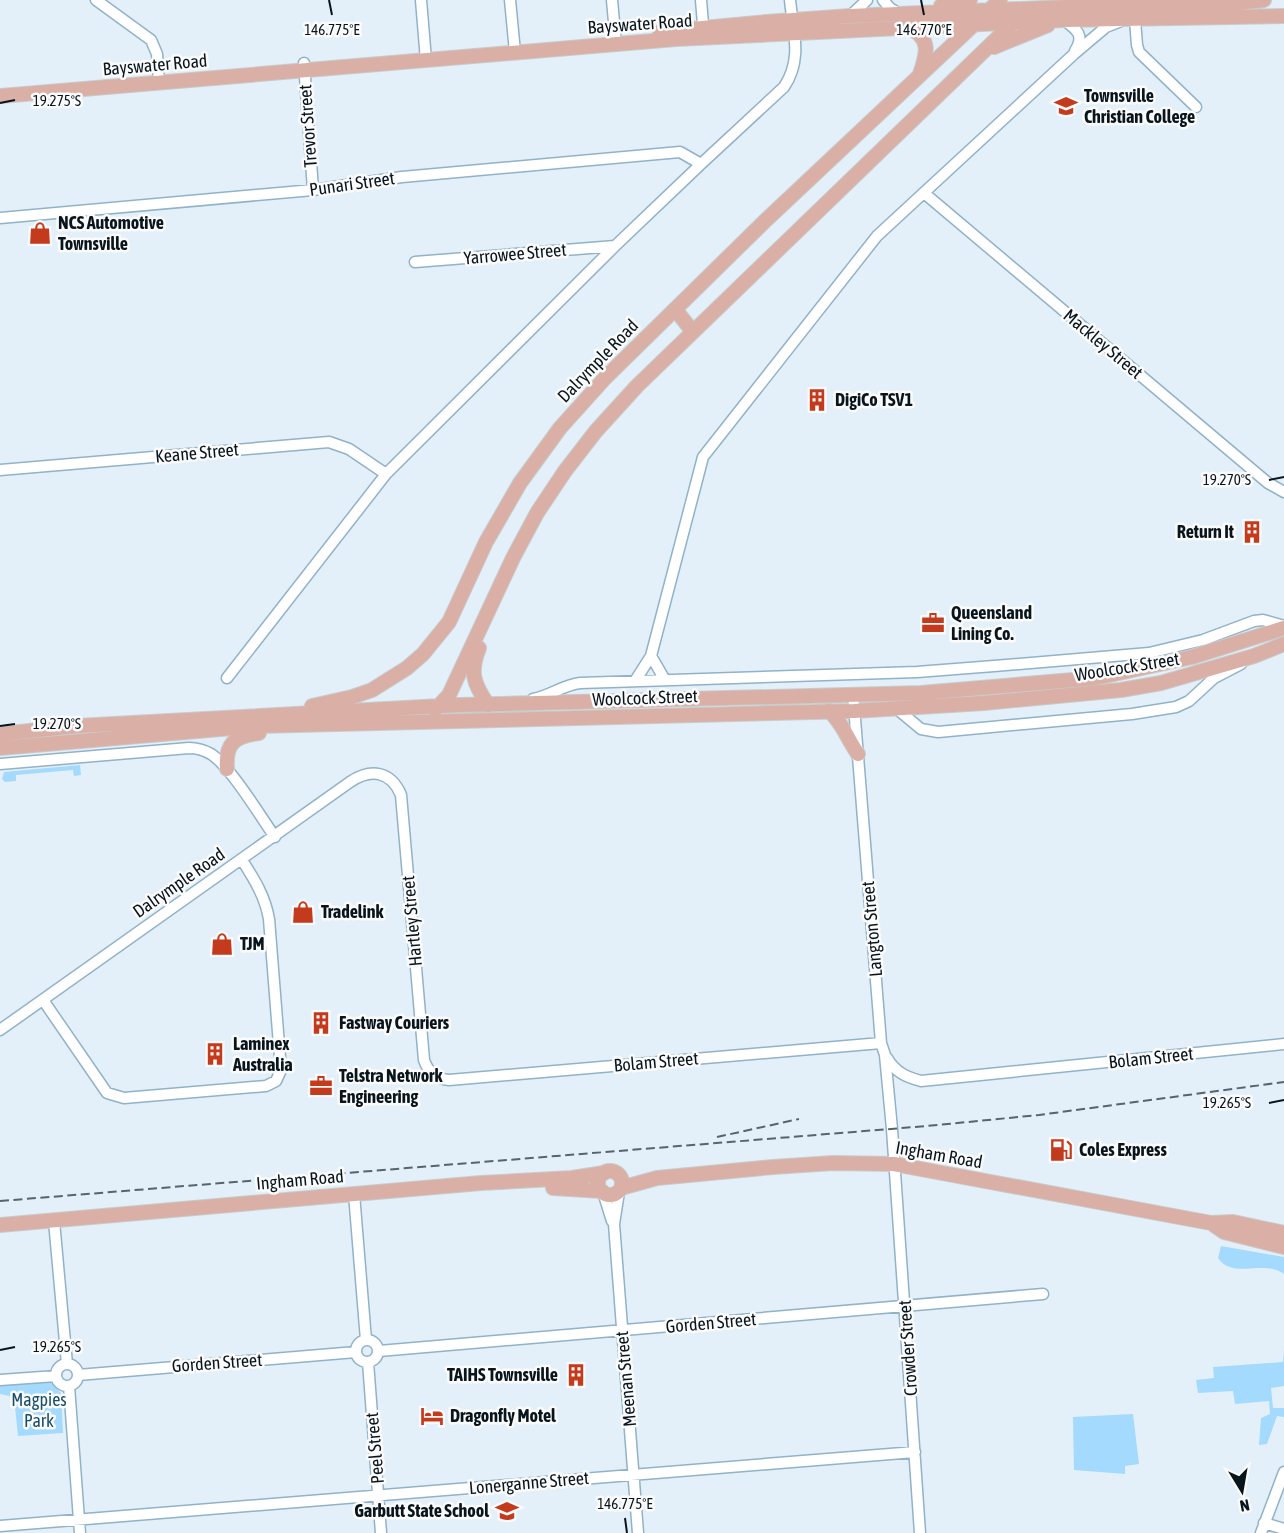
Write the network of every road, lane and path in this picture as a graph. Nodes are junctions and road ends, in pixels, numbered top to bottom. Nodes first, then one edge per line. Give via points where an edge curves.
1 (96, 0) edge
2 (421, 0) edge
3 (510, 0) edge
4 (612, 0) edge
5 (701, 0) edge
6 (789, 0) edge
7 (867, 0) edge
8 (883, 0) edge
9 (970, 0) edge
10 (1000, 0) edge
11 (1264, 0) edge
12 (1086, 3) edge
13 (1033, 4) edge
14 (989, 12) junction
15 (900, 14) junction
16 (927, 14) junction
17 (850, 16) junction
18 (1284, 16) edge
19 (1065, 20) junction
20 (1129, 20) junction
21 (1014, 22) junction
22 (999, 23) junction
23 (975, 25) junction
24 (792, 26) junction
25 (908, 27) junction
26 (703, 32) junction
27 (615, 40) junction
28 (515, 49) junction
29 (1074, 54) junction
30 (980, 55) junction
31 (426, 56) junction
32 (304, 66) junction
33 (920, 76) junction
34 (159, 79) junction
35 (0, 89) edge
36 (0, 96) edge
37 (1196, 107) dead end
38 (701, 164) junction
39 (313, 190) junction
40 (924, 193) junction
41 (0, 218) edge
42 (615, 246) junction
43 (415, 262) dead end
44 (675, 309) junction
45 (693, 332) junction
46 (0, 470) edge
47 (386, 474) junction
48 (1284, 492) edge
49 (502, 584) junction
50 (1284, 627) edge
51 (1284, 644) edge
52 (651, 656) junction
53 (1254, 656) junction
54 (227, 678) dead end
55 (665, 680) junction
56 (635, 681) junction
57 (853, 694) junction
58 (506, 704) junction
59 (488, 705) junction
60 (438, 708) junction
61 (897, 709) junction
62 (829, 711) junction
63 (854, 711) junction
64 (411, 716) junction
65 (238, 717) junction
66 (323, 725) junction
67 (0, 734) edge
68 (230, 745) junction
69 (0, 748) edge
70 (200, 750) junction
71 (858, 754) junction
72 (0, 764) edge
73 (227, 769) junction
74 (380, 774) joint
75 (275, 837) junction
76 (242, 860) junction
77 (43, 1000) junction
78 (0, 1030) edge
79 (881, 1043) junction
80 (1284, 1044) edge
81 (885, 1055) junction
82 (433, 1074) joint
83 (894, 1164) junction
84 (604, 1173) junction
85 (620, 1185) junction
86 (602, 1192) junction
87 (354, 1198) junction
88 (1211, 1223) junction
89 (55, 1224) junction
90 (614, 1224) junction
91 (0, 1225) edge
92 (0, 1233) edge
93 (1284, 1233) edge
94 (1284, 1247) edge
95 (1043, 1294) dead end
96 (905, 1308) junction
97 (622, 1331) junction
98 (366, 1340) junction
99 (379, 1351) junction
100 (356, 1352) junction
101 (368, 1362) junction
102 (67, 1364) junction
103 (78, 1375) junction
104 (56, 1376) junction
105 (0, 1380) edge
106 (69, 1386) junction
107 (915, 1452) junction
108 (1284, 1472) edge
109 (633, 1474) junction
110 (378, 1495) junction
111 (79, 1520) junction
112 (0, 1526) edge
113 (1262, 1528) edge
114 (1284, 1528) edge
115 (80, 1533) edge
116 (381, 1533) edge
117 (638, 1533) edge
118 (920, 1533) edge

1 - 34 street via 151,40 157,54
2 - 31 street
3 - 28 street
4 - 27 street
5 - 26 street
6 - 24 street
7 - 17 street
8 - 15 street
9 - 16 main road via 934,6
10 - 14 main road, Dalrymple Road
11 - 12 main road, Bayswater Road
12 - 13 main road, Bayswater Road
13 - 14 main road, Bayswater Road
13 - 21 main road
14 - 16 main road, Bayswater Road
14 - 22 main road via 996,14
14 - 23 main road, Dalrymple Road
15 - 16 main road, Bayswater Road
15 - 17 main road, Bayswater Road
17 - 24 main road, Bayswater Road
18 - 20 main road, Bayswater Road
19 - 20 main road, Bayswater Road
19 - 21 main road, Bayswater Road
19 - 29 street via 1080,36
19 - 30 main road via 1035,29
20 - 29 street via 1106,27
20 - 37 street via 1139,52
21 - 22 main road, Bayswater Road
21 - 30 main road
22 - 23 main road, Bayswater Road
22 - 30 main road
23 - 25 main road, Bayswater Road
23 - 33 main road, Dalrymple Road
24 - 25 main road, Bayswater Road
24 - 26 main road, Bayswater Road
24 - 38 street via 796,61 792,75
25 - 33 main road via 919,34 925,45 926,58
26 - 27 main road, Bayswater Road
27 - 28 main road, Bayswater Road
28 - 31 main road, Bayswater Road
29 - 40 street
30 - 45 main road
31 - 32 main road, Bayswater Road
32 - 34 main road, Bayswater Road
32 - 39 street, Trevor Street
33 - 44 main road, Dalrymple Road
34 - 35 main road, Bayswater Road
34 - 36 main road, Bayswater Road
38 - 39 street, Punari Street via 680,152 402,177
38 - 42 street
39 - 41 street, Punari Street
40 - 48 street, Mackley Street via 1268,483
40 - 52 street via 877,236 703,457
42 - 43 street, Yarrowee Street
42 - 47 street
44 - 45 main road
44 - 65 main road, Dalrymple Road via 560,428 520,483 486,542 449,622 423,654 390,680 352,698
45 - 49 main road via 637,386 565,471 537,513
46 - 47 street, Keane Street via 328,442 349,449
47 - 54 street
49 - 59 main road via 474,663 476,686
49 - 60 main road via 449,694
50 - 55 street via 1254,621 1177,647 1109,657 917,672
50 - 57 main road, Woolcock Street via 1192,657 1096,678 921,693
51 - 53 main road, Woolcock Street
52 - 55 street
52 - 56 street
53 - 61 main road, Woolcock Street via 1161,683 1120,690
53 - 61 street via 1214,678 1183,705 1132,714 938,732 921,729
55 - 56 street
56 - 58 street via 567,685 545,697
57 - 58 main road, Woolcock Street
57 - 63 street, Langton Street
58 - 59 main road, Woolcock Street
59 - 60 main road, Woolcock Street
60 - 64 main road
61 - 63 main road, Woolcock Street
62 - 63 main road, Woolcock Street
62 - 64 main road, Woolcock Street
62 - 71 main road
63 - 71 street, Langton Street
64 - 65 main road, Woolcock Street
64 - 66 main road, Woolcock Street
65 - 67 main road, Woolcock Street
66 - 68 main road via 248,735
66 - 69 main road, Woolcock Street via 256,726
68 - 70 street
68 - 73 main road
70 - 72 street
70 - 73 street
71 - 79 street, Langton Street
73 - 75 street
74 - 75 street, Dalrymple Road via 359,776
74 - 82 street, Hartley Street via 391,780 401,795 424,1060
75 - 76 street, Dalrymple Road
76 - 77 street, Dalrymple Road
76 - 77 street via 267,903 270,919 281,1070 276,1081 266,1086 124,1098 107,1093
77 - 78 street, Dalrymple Road
79 - 81 street, Langton Street
79 - 82 street, Bolam Street via 449,1080
80 - 81 street, Bolam Street via 921,1081 906,1077
81 - 83 street, Langton Street
83 - 85 main road, Ingham Road via 821,1164
83 - 88 main road, Ingham Road
83 - 96 street, Crowder Street
84 - 85 main road via 613,1171
84 - 86 main road via 598,1184
84 - 87 main road, Ingham Road
85 - 86 main road via 611,1195
85 - 90 street, Meenan Street
86 - 87 main road, Ingham Road via 559,1187
86 - 90 street, Meenan Street
87 - 89 main road, Ingham Road
87 - 98 street
88 - 93 main road, Ingham Road via 1233,1222
88 - 94 main road, Ingham Road via 1224,1232
89 - 91 main road, Ingham Road
89 - 92 main road, Ingham Road
89 - 102 street
90 - 97 street, Meenan Street
95 - 96 street, Gorden Street
96 - 97 street, Gorden Street
96 - 107 street, Crowder Street
97 - 99 street, Gorden Street
97 - 109 street, Meenan Street
98 - 99 street via 377,1345
98 - 100 street via 357,1346
99 - 101 street
100 - 101 street via 362,1361
100 - 103 street, Gorden Street
101 - 110 street, Peel Street
102 - 103 street via 77,1369
102 - 104 street via 58,1368
103 - 106 street
104 - 105 street
104 - 106 street via 61,1385
106 - 111 street
107 - 109 street, Lonerganne Street
107 - 118 street, Crowder Street
108 - 113 street
109 - 110 street, Lonerganne Street
109 - 117 street, Meenan Street
110 - 111 street, Lonerganne Street
110 - 116 street, Peel Street
111 - 112 street, Lonerganne Street
111 - 115 street
113 - 114 street

